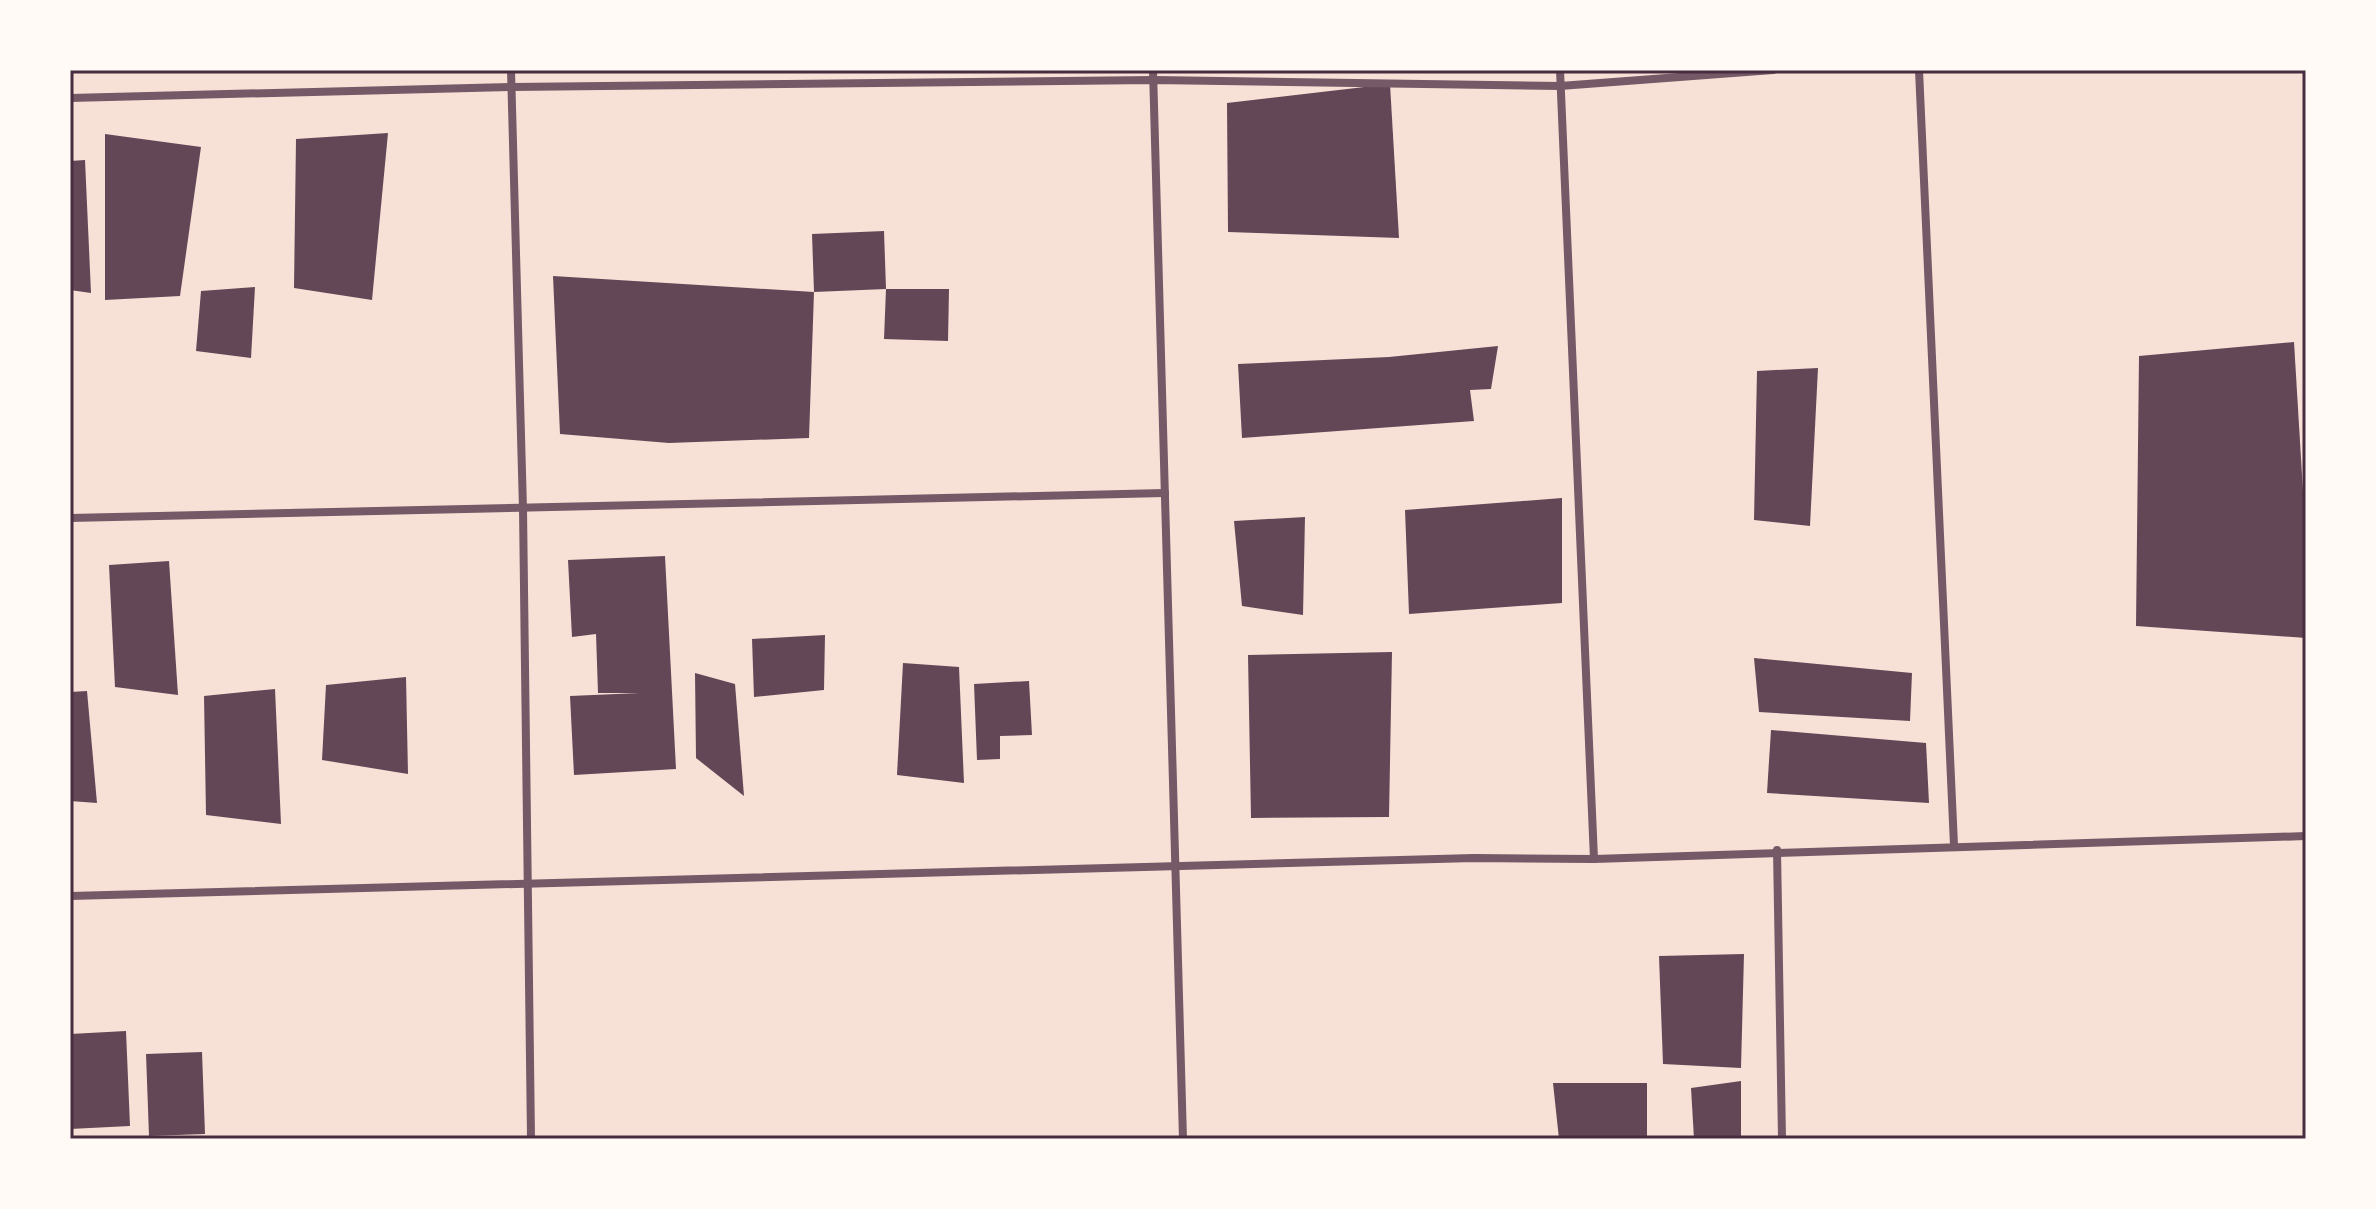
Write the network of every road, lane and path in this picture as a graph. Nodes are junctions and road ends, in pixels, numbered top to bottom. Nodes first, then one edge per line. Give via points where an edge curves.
1 (511, 70) edge
2 (1153, 70) edge
3 (1560, 70) edge
4 (1773, 70) edge
5 (1919, 70) edge
6 (1154, 80) junction
7 (1560, 86) junction
8 (512, 87) junction
9 (70, 98) edge
10 (1165, 493) junction
11 (523, 509) junction
12 (70, 518) edge
13 (2306, 836) edge
14 (1954, 845) junction
15 (1777, 850) junction
16 (1594, 859) junction
17 (1175, 866) junction
18 (527, 884) junction
19 (70, 896) edge
20 (531, 1139) edge
21 (1183, 1139) edge
22 (1782, 1139) edge

1 - 8 street
2 - 6 street
3 - 7 street
4 - 7 street
5 - 14 street
6 - 7 street
6 - 8 street
6 - 10 street
7 - 16 street
8 - 9 street
8 - 11 street
10 - 11 street
10 - 17 street
11 - 12 street
11 - 18 street
13 - 14 street
14 - 15 street
15 - 16 street
15 - 22 street
16 - 17 street
17 - 18 street
17 - 21 street
18 - 19 street
18 - 20 street

